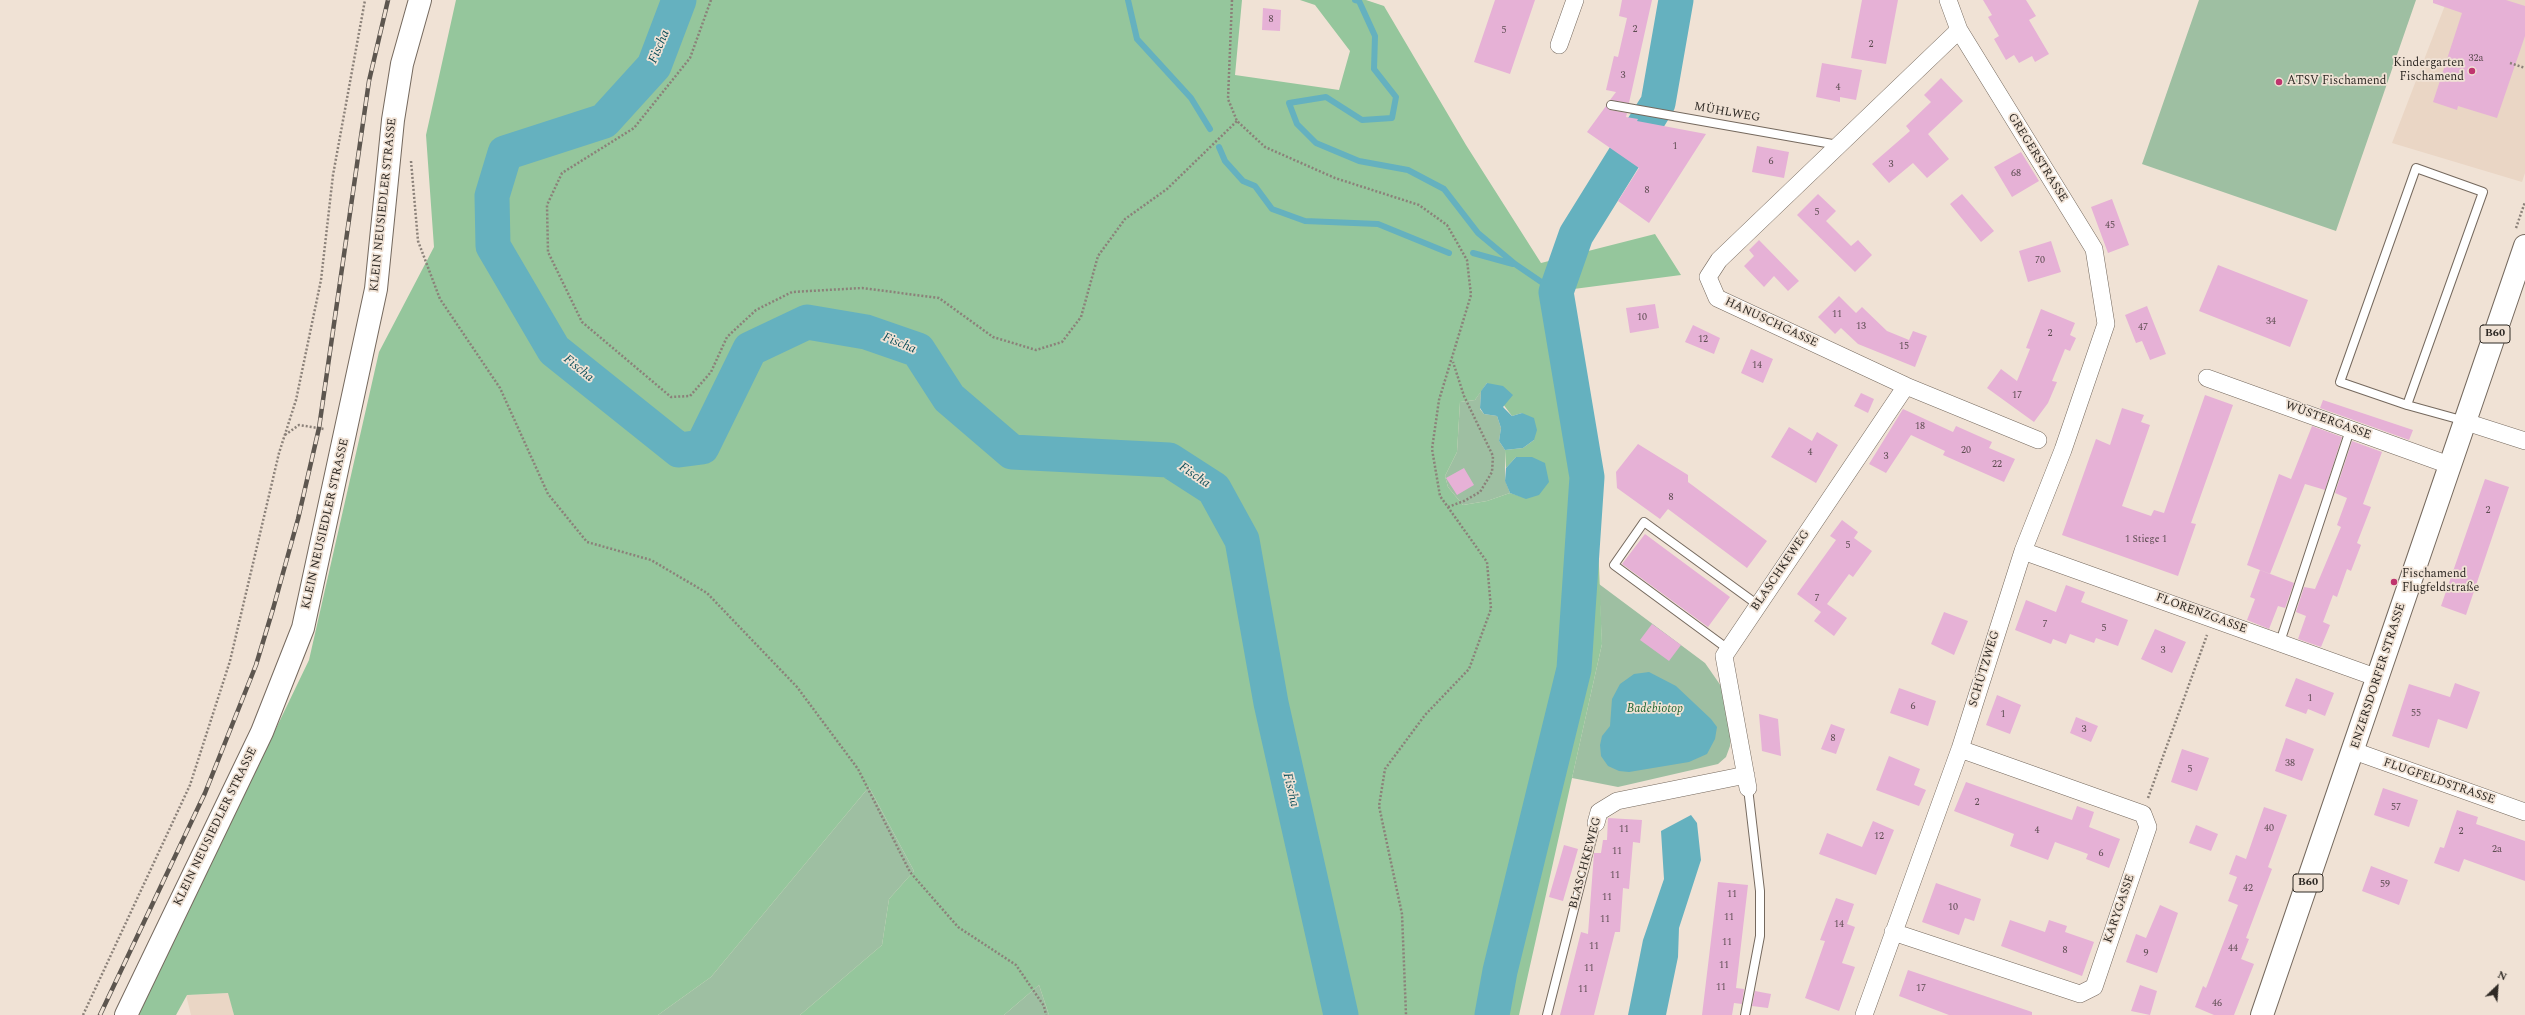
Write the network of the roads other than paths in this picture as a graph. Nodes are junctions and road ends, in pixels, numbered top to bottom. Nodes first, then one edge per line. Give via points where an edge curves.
1 (420, 0) edge
2 (1575, 0) edge
3 (1948, 0) edge
4 (1959, 30) junction
5 (1559, 45) dead end
6 (1611, 105) dead end
7 (1839, 145) junction
8 (2525, 246) edge
9 (2106, 324) joint
10 (2207, 378) dead end
11 (1906, 386) junction
12 (2407, 404) junction
13 (2466, 422) junction
14 (2350, 430) junction
15 (2038, 440) dead end
16 (2525, 441) edge
17 (2449, 465) junction
18 (2023, 551) junction
19 (1758, 605) junction
20 (2280, 642) junction
21 (1728, 649) junction
22 (2378, 678) junction
23 (1960, 749) junction
24 (2354, 751) junction
25 (1747, 782) junction
26 (2525, 812) edge
27 (1596, 823) joint
28 (1893, 932) junction
29 (126, 1015) edge
30 (1547, 1015) edge
31 (1745, 1015) edge
32 (1864, 1015) edge
33 (2262, 1015) edge

1 - 29 main road, KLEIN NEUSIEDLER STRASSE via 402,64 393,120 376,289 303,628 262,732
2 - 5 street
3 - 4 street, GREGERSTRASSE
4 - 7 street, HANUSCHGASSE
4 - 9 street, GREGERSTRASSE via 2094,249
6 - 7 lane, MÜHLWEG
7 - 11 street, HANUSCHGASSE via 1719,260 1708,277 1717,298
8 - 13 main road, ENZERSDORFER STRASSE / B60
9 - 18 street, SCHÜTZWEG via 2063,450
10 - 14 street, WÜSTERGASSE
11 - 15 street, HANUSCHGASSE
11 - 19 street, BLASCHKEWEG
12 - 12 lane via 2340,382 2416,168 2483,192
12 - 13 lane
13 - 16 street
13 - 17 main road, ENZERSDORFER STRASSE / B60
14 - 17 street, WÜSTERGASSE
14 - 20 lane
17 - 22 main road, ENZERSDORFER STRASSE / B60
18 - 20 street, FLORENZGASSE
18 - 23 street, SCHÜTZWEG
19 - 21 street, BLASCHKEWEG
19 - 21 lane via 1644,522 1614,565
20 - 22 street, FLORENZGASSE
21 - 25 street, BLASCHKEWEG via 1724,656
22 - 24 main road, ENZERSDORFER STRASSE / B60
23 - 28 street, SCHÜTZWEG
23 - 28 street, KARYGASSE via 2143,814 2148,827 2094,987 2080,994
24 - 26 street, FLUGFELDSTRASSE
24 - 33 main road, ENZERSDORFER STRASSE / B60
25 - 27 street, BLASCHKEWEG via 1617,801 1599,812
25 - 31 lane, BLASCHKEWEG via 1760,891 1760,936
27 - 30 lane, BLASCHKEWEG
28 - 32 street, SCHÜTZWEG

